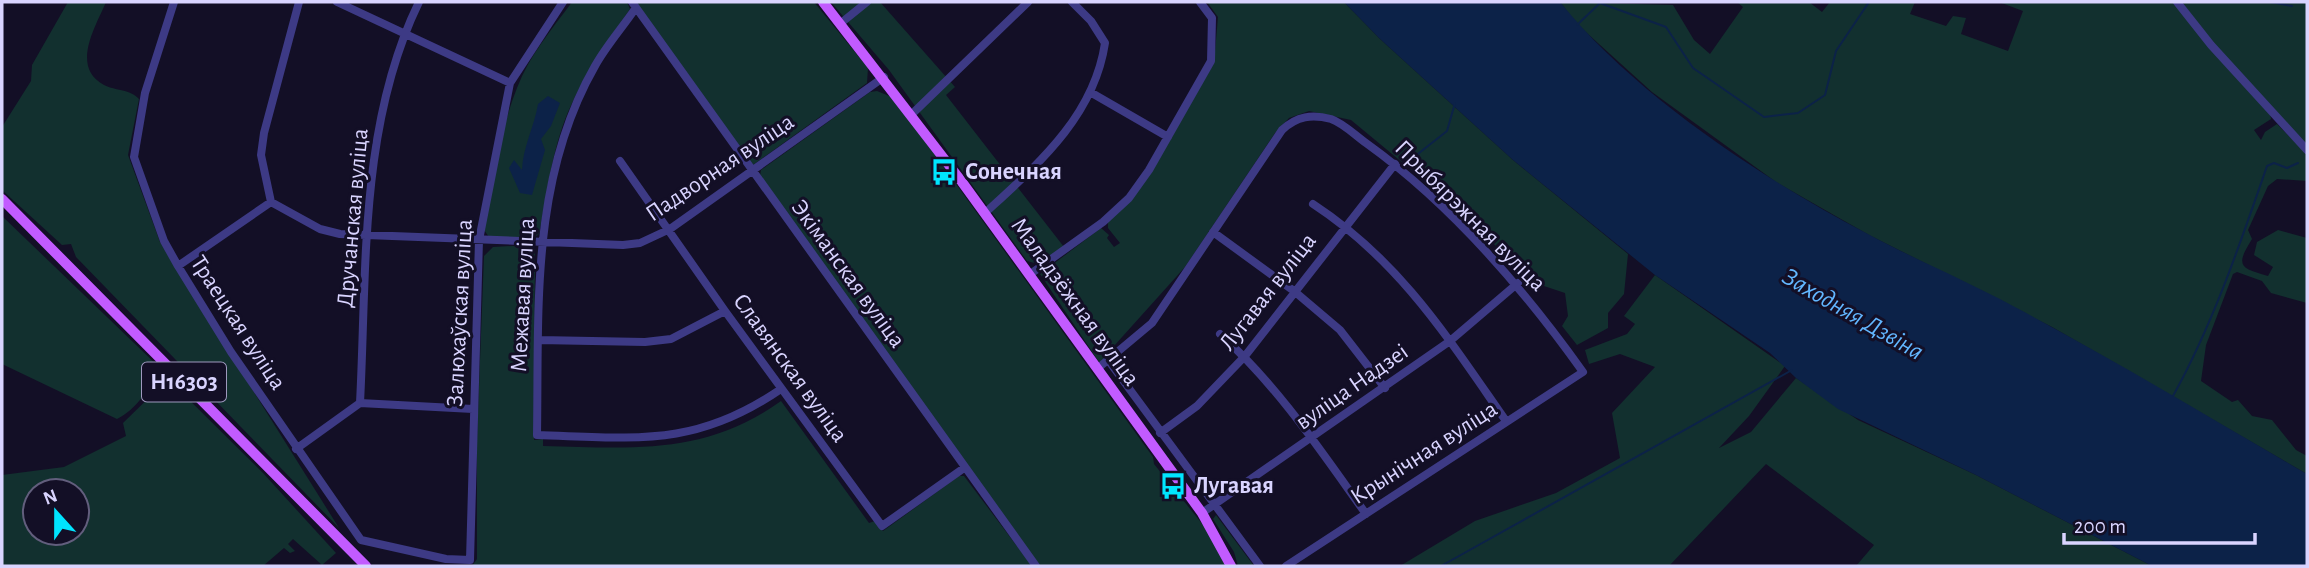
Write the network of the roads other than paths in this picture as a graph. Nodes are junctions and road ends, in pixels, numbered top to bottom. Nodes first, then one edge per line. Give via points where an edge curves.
1 (174, 2) edge
2 (299, 2) edge
3 (337, 2) edge
4 (419, 2) edge
5 (563, 2) edge
6 (823, 2) edge
7 (867, 2) edge
8 (1028, 2) edge
9 (1072, 2) edge
10 (1200, 2) edge
11 (2177, 2) edge
12 (633, 5) edge
13 (841, 23) junction
14 (403, 34) junction
15 (884, 77) junction
16 (510, 83) junction
17 (1090, 92) junction
18 (912, 114) junction
19 (1168, 137) junction
20 (2307, 150) edge
21 (620, 161) dead end
22 (1395, 164) junction
23 (751, 173) junction
24 (2, 199) edge
25 (271, 202) junction
26 (1313, 204) dead end
27 (985, 214) junction
28 (1345, 225) junction
29 (670, 229) junction
30 (1213, 232) junction
31 (368, 235) junction
32 (479, 240) junction
33 (540, 242) junction
34 (178, 266) junction
35 (1029, 275) junction
36 (1518, 283) junction
37 (1294, 291) junction
38 (724, 311) junction
39 (1220, 334) dead end
40 (539, 340) junction
41 (1450, 341) junction
42 (1245, 356) junction
43 (1108, 360) junction
44 (1097, 369) junction
45 (1583, 372) joint
46 (1385, 388) junction
47 (781, 389) junction
48 (360, 403) junction
49 (473, 410) junction
50 (1506, 421) junction
51 (1160, 433) junction
52 (1312, 439) junction
53 (296, 449) junction
54 (964, 468) junction
55 (1214, 506) junction
56 (1202, 513) junction
57 (1366, 514) junction
58 (362, 540) junction
59 (351, 551) junction
60 (366, 566) edge
61 (1036, 566) edge
62 (1231, 566) edge
63 (1260, 566) edge
64 (1286, 566) edge

1 - 34 street, Траецкая вуліца via 145,93 133,151 164,241
2 - 25 street via 264,133 261,155
3 - 14 street
4 - 14 street, Дручанская вуліца
5 - 16 street, Залюхаўская вуліца
6 - 13 main road, Маладзёжная вуліца
7 - 13 street
8 - 18 street
9 - 17 street via 1105,43
10 - 19 street via 1212,18 1211,61
11 - 20 street
12 - 23 street, Экіманская вуліца
12 - 33 street, Межавая вуліца via 595,65 571,116
13 - 15 main road, Маладзёжная вуліца
14 - 16 street
14 - 31 street, Дручанская вуліца via 386,89 371,180
15 - 18 main road, Маладзёжная вуліца
15 - 23 street, Падворная вуліца
16 - 32 street, Залюхаўская вуліца
17 - 19 street
17 - 27 street via 1077,119 1044,159
18 - 27 main road, Маладзёжная вуліца
19 - 35 street via 1129,198
21 - 29 street, Славянская вуліца
22 - 28 street, Лугавая вуліца
22 - 30 street, Прыбярэжная вуліца via 1334,120 1310,115 1292,121
22 - 36 street, Прыбярэжная вуліца
23 - 29 street, Падворная вуліца
23 - 54 street, Экіманская вуліца
24 - 59 main road, Н16303
25 - 31 street, Падворная вуліца via 320,229
25 - 34 street
26 - 28 street
27 - 35 main road, Маладзёжная вуліца
28 - 37 street, Лугавая вуліца
28 - 41 street via 1403,279
29 - 33 street, Падворная вуліца via 640,243 623,245
29 - 38 street, Славянская вуліца
30 - 37 street
30 - 43 street, Прыбярэжная вуліца via 1152,323
31 - 32 street, Падворная вуліца
31 - 48 street, Дручанская вуліца
32 - 33 street, Падворная вуліца
32 - 49 street, Залюхаўская вуліца
33 - 40 street, Межавая вуліца
34 - 53 street, Траецкая вуліца
35 - 44 main road, Маладзёжная вуліца
36 - 41 street, вуліца Надзеі
36 - 45 street, Прыбярэжная вуліца
37 - 42 street, Лугавая вуліца
37 - 46 street via 1340,330
38 - 40 street via 671,339
38 - 47 street, Славянская вуліца
39 - 42 street
40 - 47 street, Межавая вуліца via 537,435 652,438 705,429 748,412
41 - 46 street, вуліца Надзеі
41 - 50 street
42 - 51 street, Лугавая вуліца via 1197,406
42 - 52 street
43 - 44 street, Прыбярэжная вуліца
43 - 51 street
44 - 56 main road, Маладзёжная вуліца
45 - 50 street, Крынічная вуліца
46 - 52 street, вуліца Надзеі
47 - 54 street, Славянская вуліца via 882,526
48 - 49 street
48 - 53 street
49 - 58 street, Залюхаўская вуліца via 470,560
50 - 57 street, Крынічная вуліца
51 - 55 street
52 - 55 street, вуліца Надзеі
52 - 57 street
53 - 58 street, Траецкая вуліца
54 - 61 street, Экіманская вуліца
55 - 56 street, вуліца Надзеі
55 - 63 street
56 - 62 main road, Маладзёжная вуліца
57 - 64 street, Крынічная вуліца
58 - 59 street
59 - 60 main road, Н16303

